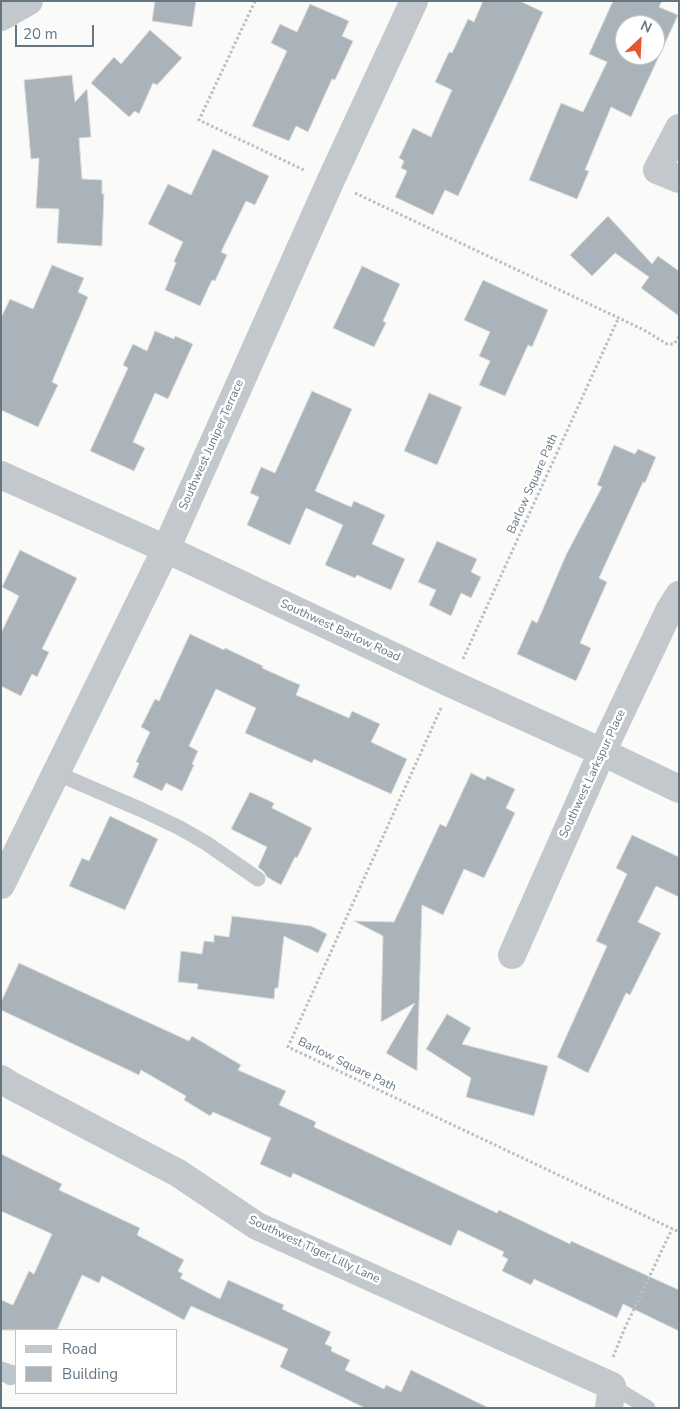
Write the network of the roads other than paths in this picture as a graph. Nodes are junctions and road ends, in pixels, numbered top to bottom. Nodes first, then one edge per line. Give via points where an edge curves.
1 (29, 1) edge
2 (414, 1) edge
3 (1, 17) edge
4 (679, 128) edge
5 (679, 179) edge
6 (1, 475) edge
7 (166, 550) junction
8 (679, 595) edge
9 (602, 752) junction
10 (56, 773) junction
11 (679, 789) edge
12 (258, 879) dead end
13 (1, 885) edge
14 (512, 955) dead end
15 (1, 1079) edge
16 (610, 1397) edge
17 (648, 1408) edge

1 - 3 street
2 - 7 street, Southwest Juniper Terrace
4 - 5 street via 657,170
6 - 7 street, Southwest Barlow Road
7 - 9 street, Southwest Barlow Road
7 - 10 street, Southwest Juniper Terrace
8 - 9 street, Southwest Larkspur Place
9 - 11 street, Southwest Barlow Road
9 - 14 street, Southwest Larkspur Place
10 - 12 lane via 180,828
10 - 13 street, Southwest Juniper Terrace
15 - 16 street, Southwest Tiger Lilly Lane via 178,1173 257,1226
16 - 17 lane

